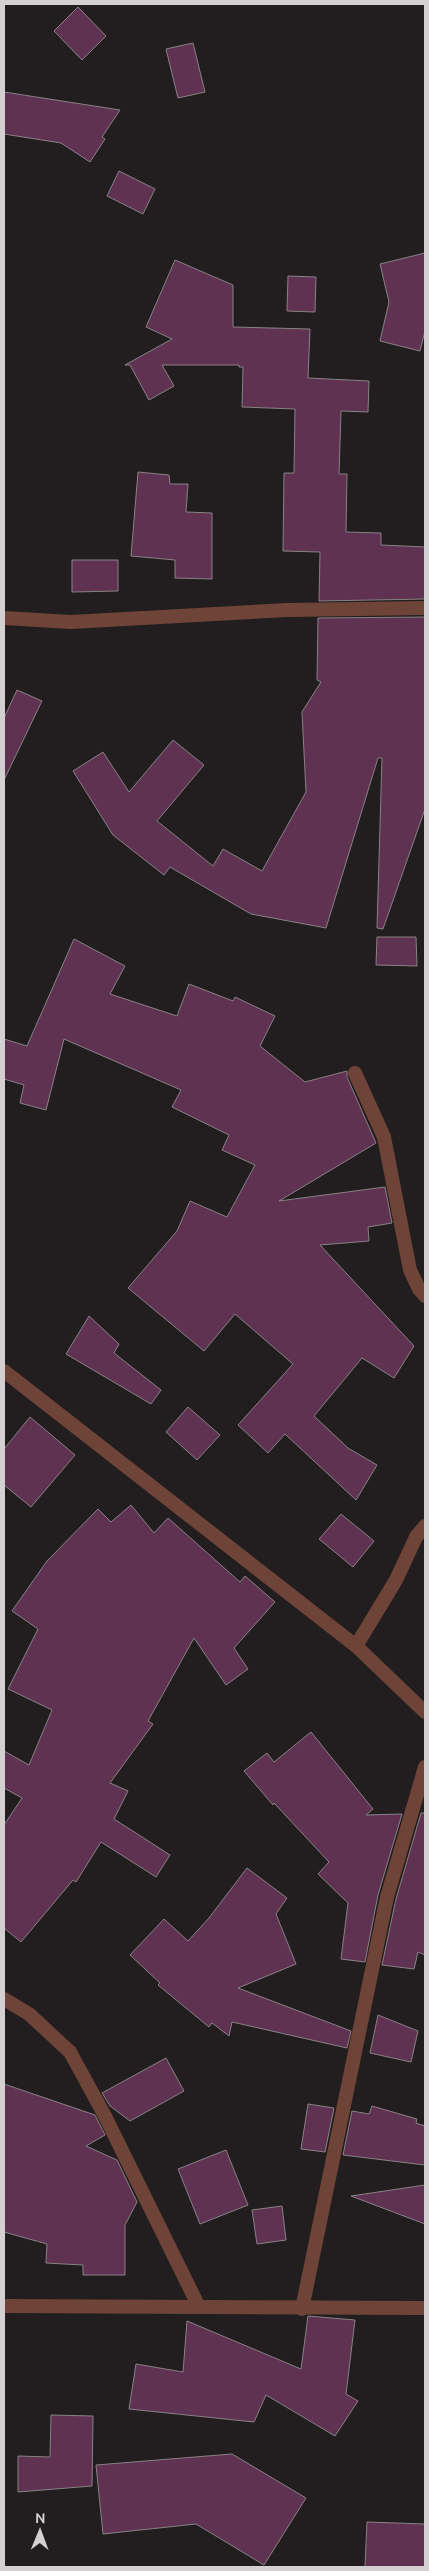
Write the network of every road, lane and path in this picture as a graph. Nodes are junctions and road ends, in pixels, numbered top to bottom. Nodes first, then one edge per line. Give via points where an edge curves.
1 (425, 608) edge
2 (4, 618) edge
3 (355, 1073) dead end
4 (425, 1296) edge
5 (4, 1371) edge
6 (425, 1526) edge
7 (356, 1646) junction
8 (425, 1712) edge
9 (425, 1767) edge
10 (4, 1999) edge
11 (4, 2306) edge
12 (198, 2307) junction
13 (425, 2308) edge
14 (302, 2309) junction

1 - 2 street via 287,610 71,622
3 - 4 street via 384,1137 410,1270 418,1289
5 - 7 street
6 - 7 street
7 - 8 street
9 - 14 street via 387,1897
10 - 12 street via 29,2014 70,2052 105,2116
11 - 12 street
12 - 14 street
13 - 14 street

